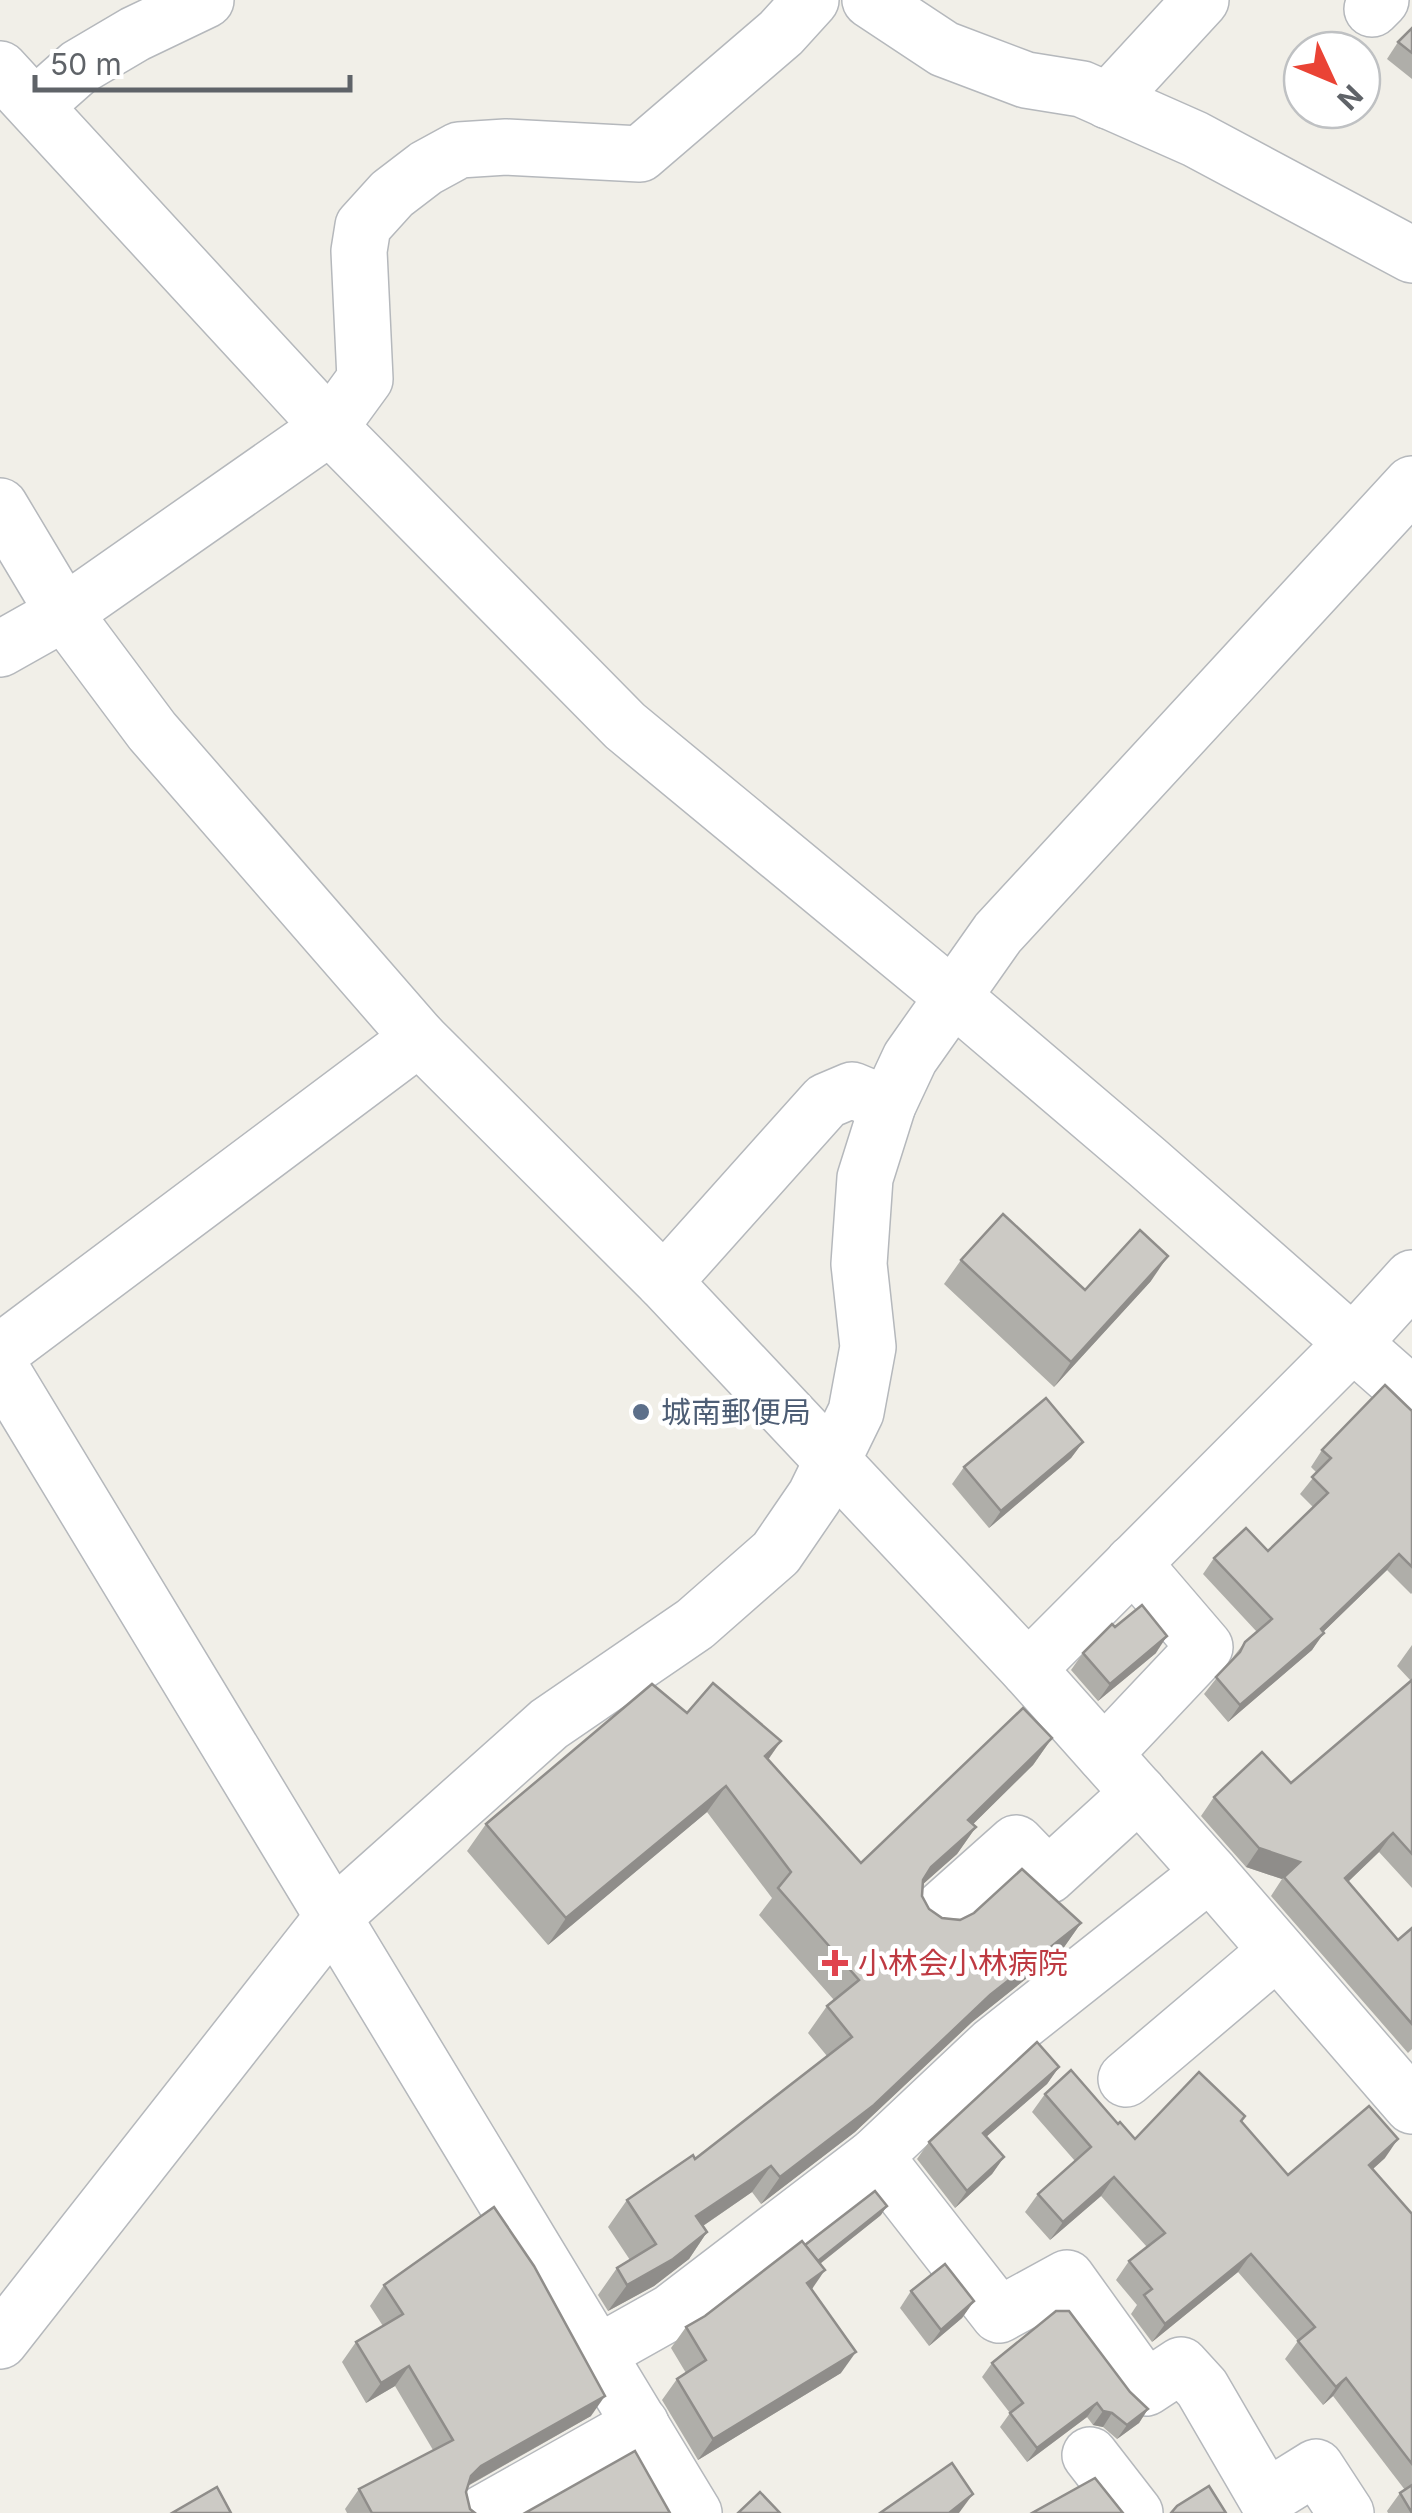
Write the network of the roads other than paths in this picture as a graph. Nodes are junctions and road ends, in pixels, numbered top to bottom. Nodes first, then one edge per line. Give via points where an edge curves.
1 (206, 0) edge
2 (810, 0) edge
3 (870, 0) edge
4 (1201, 0) edge
5 (17, 88) edge
6 (1108, 100) junction
7 (1412, 255) edge
8 (330, 428) junction
9 (1412, 484) edge
10 (0, 506) edge
11 (64, 614) junction
12 (0, 649) edge
13 (952, 996) junction
14 (419, 1038) junction
15 (888, 1105) junction
16 (1412, 1278) edge
17 (664, 1282) junction
18 (1354, 1342) junction
19 (0, 1352) edge
20 (0, 1367) edge
21 (1412, 1395) edge
22 (831, 1460) junction
23 (1133, 1563) junction
24 (1028, 1669) junction
25 (1121, 1774) junction
26 (1210, 1872) junction
27 (934, 1916) edge
28 (334, 1917) junction
29 (1278, 1951) junction
30 (1126, 2079) dead end
31 (1412, 2106) edge
32 (875, 2156) junction
33 (0, 2341) edge
34 (598, 2353) junction
35 (641, 2424) junction
36 (1090, 2455) dead end
37 (483, 2513) edge
38 (694, 2513) edge
39 (1135, 2513) edge
40 (1346, 2513) edge

1 - 5 street via 79,67
2 - 8 street via 782,34 640,154 460,150 392,194 363,226 359,251 365,379
3 - 6 street via 944,49 1026,80 1082,88
4 - 6 street
5 - 8 street
6 - 7 street
8 - 11 street
8 - 13 street via 625,726
9 - 13 street via 998,933
10 - 11 street
11 - 12 street
11 - 14 street via 152,732
13 - 15 street
13 - 18 street
14 - 17 street
14 - 19 street
15 - 17 street via 852,1090 826,1101
15 - 22 street via 865,1178 859,1264 868,1347 856,1412
16 - 18 street
17 - 22 street
18 - 21 street
18 - 23 street
20 - 28 street
22 - 24 street
22 - 28 street via 776,1553 694,1624 549,1724
23 - 24 street
23 - 25 street via 1205,1647
24 - 25 street
25 - 26 street
25 - 27 street via 1048,1876 1016,1843
26 - 29 street
26 - 32 street via 993,2045
28 - 33 street
28 - 34 street
29 - 30 street
29 - 31 street
32 - 34 street via 671,2312
32 - 40 street via 1000,2315 1067,2278 1146,2388 1181,2365 1202,2388 1266,2498 1316,2467
34 - 35 street
35 - 37 street
35 - 38 street
36 - 39 street

